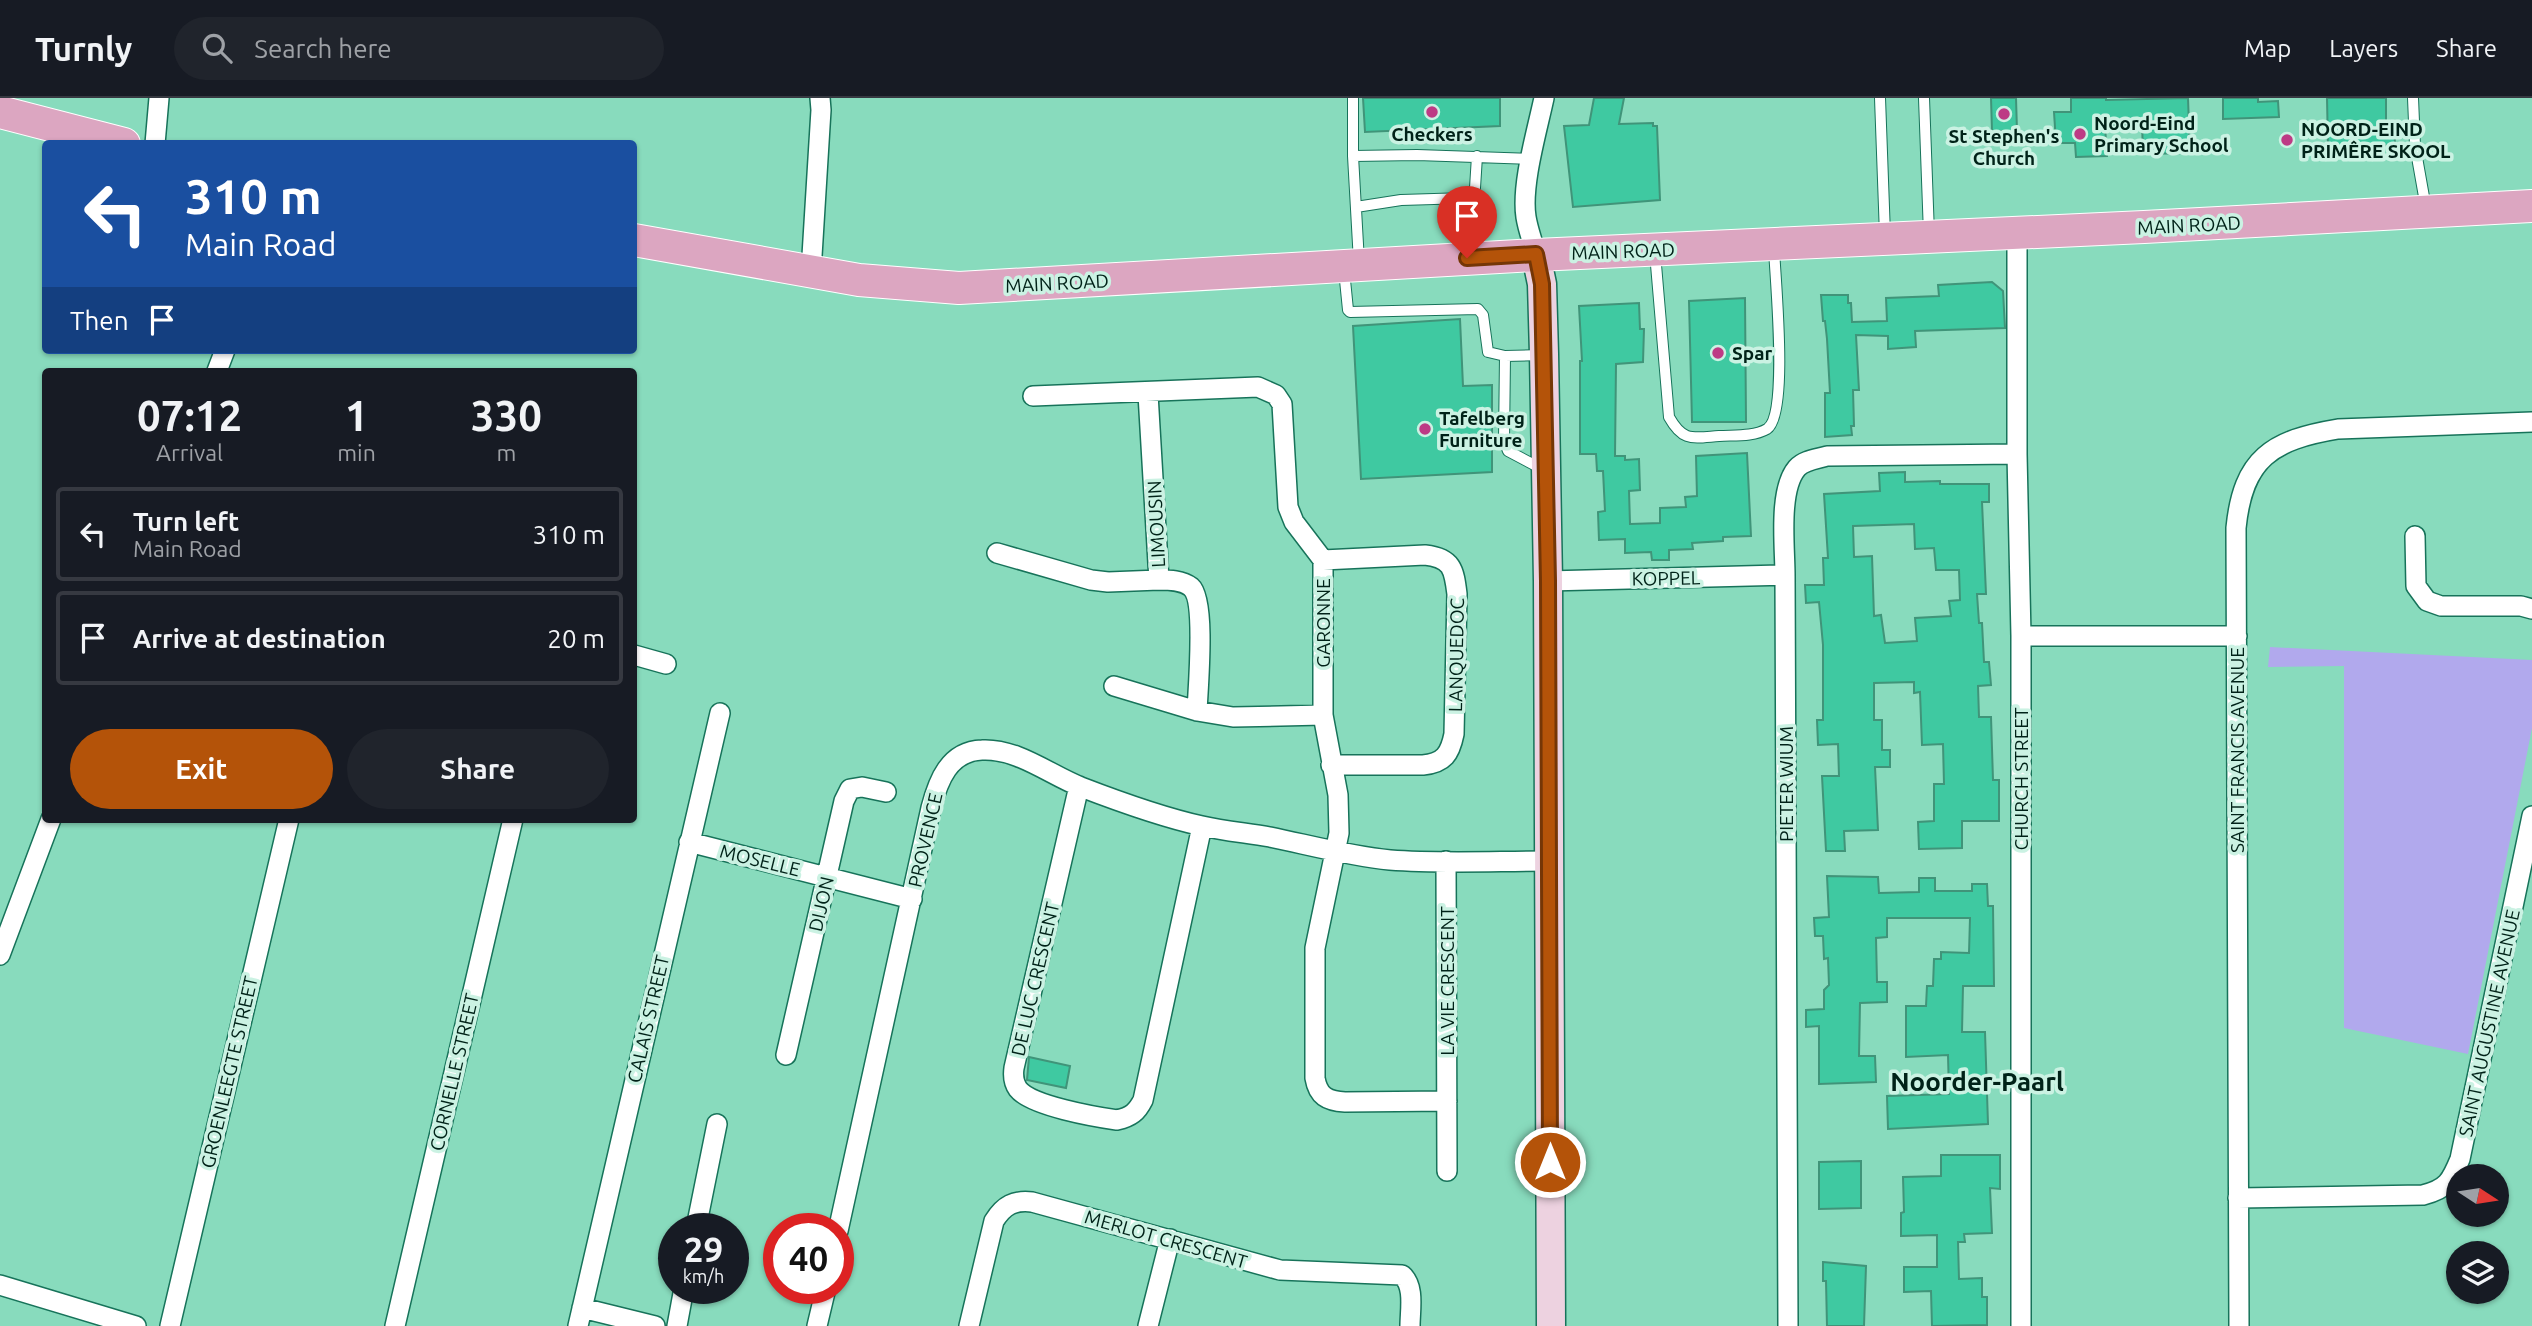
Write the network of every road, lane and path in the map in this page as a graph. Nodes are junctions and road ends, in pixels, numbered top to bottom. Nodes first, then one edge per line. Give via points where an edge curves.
1 (159, 98) edge
2 (820, 98) edge
3 (1353, 98) edge
4 (1544, 98) edge
5 (1880, 98) edge
6 (1924, 98) edge
7 (2413, 98) edge
8 (0, 113) edge
9 (108, 140) edge
10 (155, 140) edge
11 (1353, 156) junction
12 (1477, 156) junction
13 (1532, 159) junction
14 (2532, 206) edge
15 (1356, 207) junction
16 (2427, 212) junction
17 (2017, 233) junction
18 (1930, 237) junction
19 (1885, 239) junction
20 (637, 241) edge
21 (1774, 244) junction
22 (1654, 249) junction
23 (1536, 254) junction
24 (1352, 266) junction
25 (811, 272) junction
26 (1545, 355) junction
27 (1504, 356) junction
28 (1148, 394) junction
29 (1033, 397) dead end
30 (2532, 422) edge
31 (2017, 454) junction
32 (1546, 471) junction
33 (2415, 536) dead end
34 (997, 553) dead end
35 (1323, 560) junction
36 (1785, 575) junction
37 (1159, 580) junction
38 (1548, 581) junction
39 (2532, 609) edge
40 (2021, 636) junction
41 (2237, 636) junction
42 (637, 656) edge
43 (666, 664) dead end
44 (1114, 686) dead end
45 (1197, 711) junction
46 (720, 713) dead end
47 (1323, 715) junction
48 (1331, 765) junction
49 (1079, 786) junction
50 (886, 792) dead end
51 (2532, 817) edge
52 (50, 823) edge
53 (288, 823) edge
54 (512, 823) edge
55 (1202, 826) junction
56 (689, 842) junction
57 (1335, 851) junction
58 (1446, 861) junction
59 (1549, 861) junction
60 (828, 877) junction
61 (912, 899) junction
62 (0, 956) edge
63 (786, 1055) dead end
64 (1447, 1101) junction
65 (717, 1124) dead end
66 (1447, 1171) dead end
67 (2238, 1198) junction
68 (699, 1213) edge
69 (842, 1213) edge
70 (1170, 1238) junction
71 (0, 1285) edge
72 (681, 1304) edge
73 (822, 1304) edge
74 (580, 1317) edge
75 (136, 1326) edge
76 (170, 1326) edge
77 (395, 1326) edge
78 (655, 1326) edge
79 (677, 1326) edge
80 (817, 1326) edge
81 (969, 1326) edge
82 (1148, 1326) edge
83 (1410, 1326) edge
84 (1551, 1326) edge
85 (1788, 1326) edge
86 (2021, 1326) edge
87 (2239, 1326) edge

1 - 10 street
2 - 25 street
3 - 11 lane
4 - 13 street
5 - 19 lane
6 - 18 lane
7 - 16 lane via 2415,146
8 - 9 main road
11 - 12 lane
11 - 15 lane
12 - 13 lane
12 - 15 lane via 1475,188 1467,198
13 - 23 street via 1525,216
14 - 16 main road, MAIN ROAD
15 - 24 lane
16 - 17 main road, MAIN ROAD
17 - 18 main road, MAIN ROAD
17 - 31 street, CHURCH STREET
18 - 19 main road, MAIN ROAD
19 - 21 main road, MAIN ROAD
20 - 25 main road, MAIN ROAD
21 - 22 main road, MAIN ROAD
21 - 22 lane via 1780,380 1775,418 1769,428 1753,434 1704,437 1677,432 1669,417
22 - 23 main road, MAIN ROAD
23 - 24 main road, MAIN ROAD
23 - 26 street
24 - 25 main road, MAIN ROAD via 959,288
24 - 27 lane via 1349,311 1478,309 1483,315 1488,352
26 - 27 lane
26 - 32 street
27 - 32 lane via 1505,447
28 - 29 street, GARONNE
28 - 35 street, GARONNE via 1258,387 1276,395 1284,411 1288,507
28 - 37 street, LIMOUSIN
30 - 41 street, SAINT FRANCIS AVENUE via 2338,429 2281,444 2260,461 2239,499
31 - 36 street, PIETER WIUM via 1827,456 1810,460 1797,468 1788,484
31 - 40 street, CHURCH STREET
32 - 38 street
33 - 39 street via 2416,586 2427,601 2441,606
34 - 37 street via 1091,580
35 - 47 street, GARONNE
35 - 48 street, LANQUEDOC via 1438,557 1455,574 1457,594 1454,734 1446,759 1423,765
36 - 38 street, KOPPEL
36 - 85 street, PIETER WIUM
37 - 45 street, LIMOUSIN via 1184,583 1196,595 1200,616
38 - 59 street
40 - 41 street
40 - 86 street, CHURCH STREET
41 - 67 street, SAINT FRANCIS AVENUE
42 - 43 street
44 - 45 street
45 - 47 street via 1263,718
46 - 56 street, CALAIS STREET
47 - 48 street, GARONNE
48 - 57 street, GARONNE via 1340,815
49 - 55 street, PROVENCE
49 - 55 street, DE LUC CRESCENT via 1014,1068 1017,1088 1037,1101 1117,1120 1138,1110
49 - 61 street, PROVENCE via 998,751 960,757 942,775 936,791
50 - 60 street, DIJON via 855,787 847,793
51 - 67 street, SAINT AUGUSTINE AVENUE via 2452,1179 2439,1191 2423,1195
52 - 62 street
53 - 76 street, GROENLEEGTE STREET
54 - 77 street, CORNELLE STREET
55 - 57 street, PROVENCE
56 - 60 street, MOSELLE
56 - 74 street, CALAIS STREET
57 - 58 street via 1390,860
57 - 64 street via 1315,948 1317,1089 1333,1101
58 - 59 street
58 - 64 street, LA VIE CRESCENT
59 - 84 street
60 - 61 street, MOSELLE
60 - 63 street, DIJON
61 - 69 street, PROVENCE
64 - 66 street, LA VIE CRESCENT
65 - 68 street
67 - 87 street, SAINT FRANCIS AVENUE
70 - 81 street, MERLOT CRESCENT via 1032,1202 1011,1203 994,1221
70 - 82 street
70 - 83 street, MERLOT CRESCENT via 1280,1270 1402,1275 1410,1290
71 - 75 street
72 - 79 street
73 - 80 street
74 - 78 street

